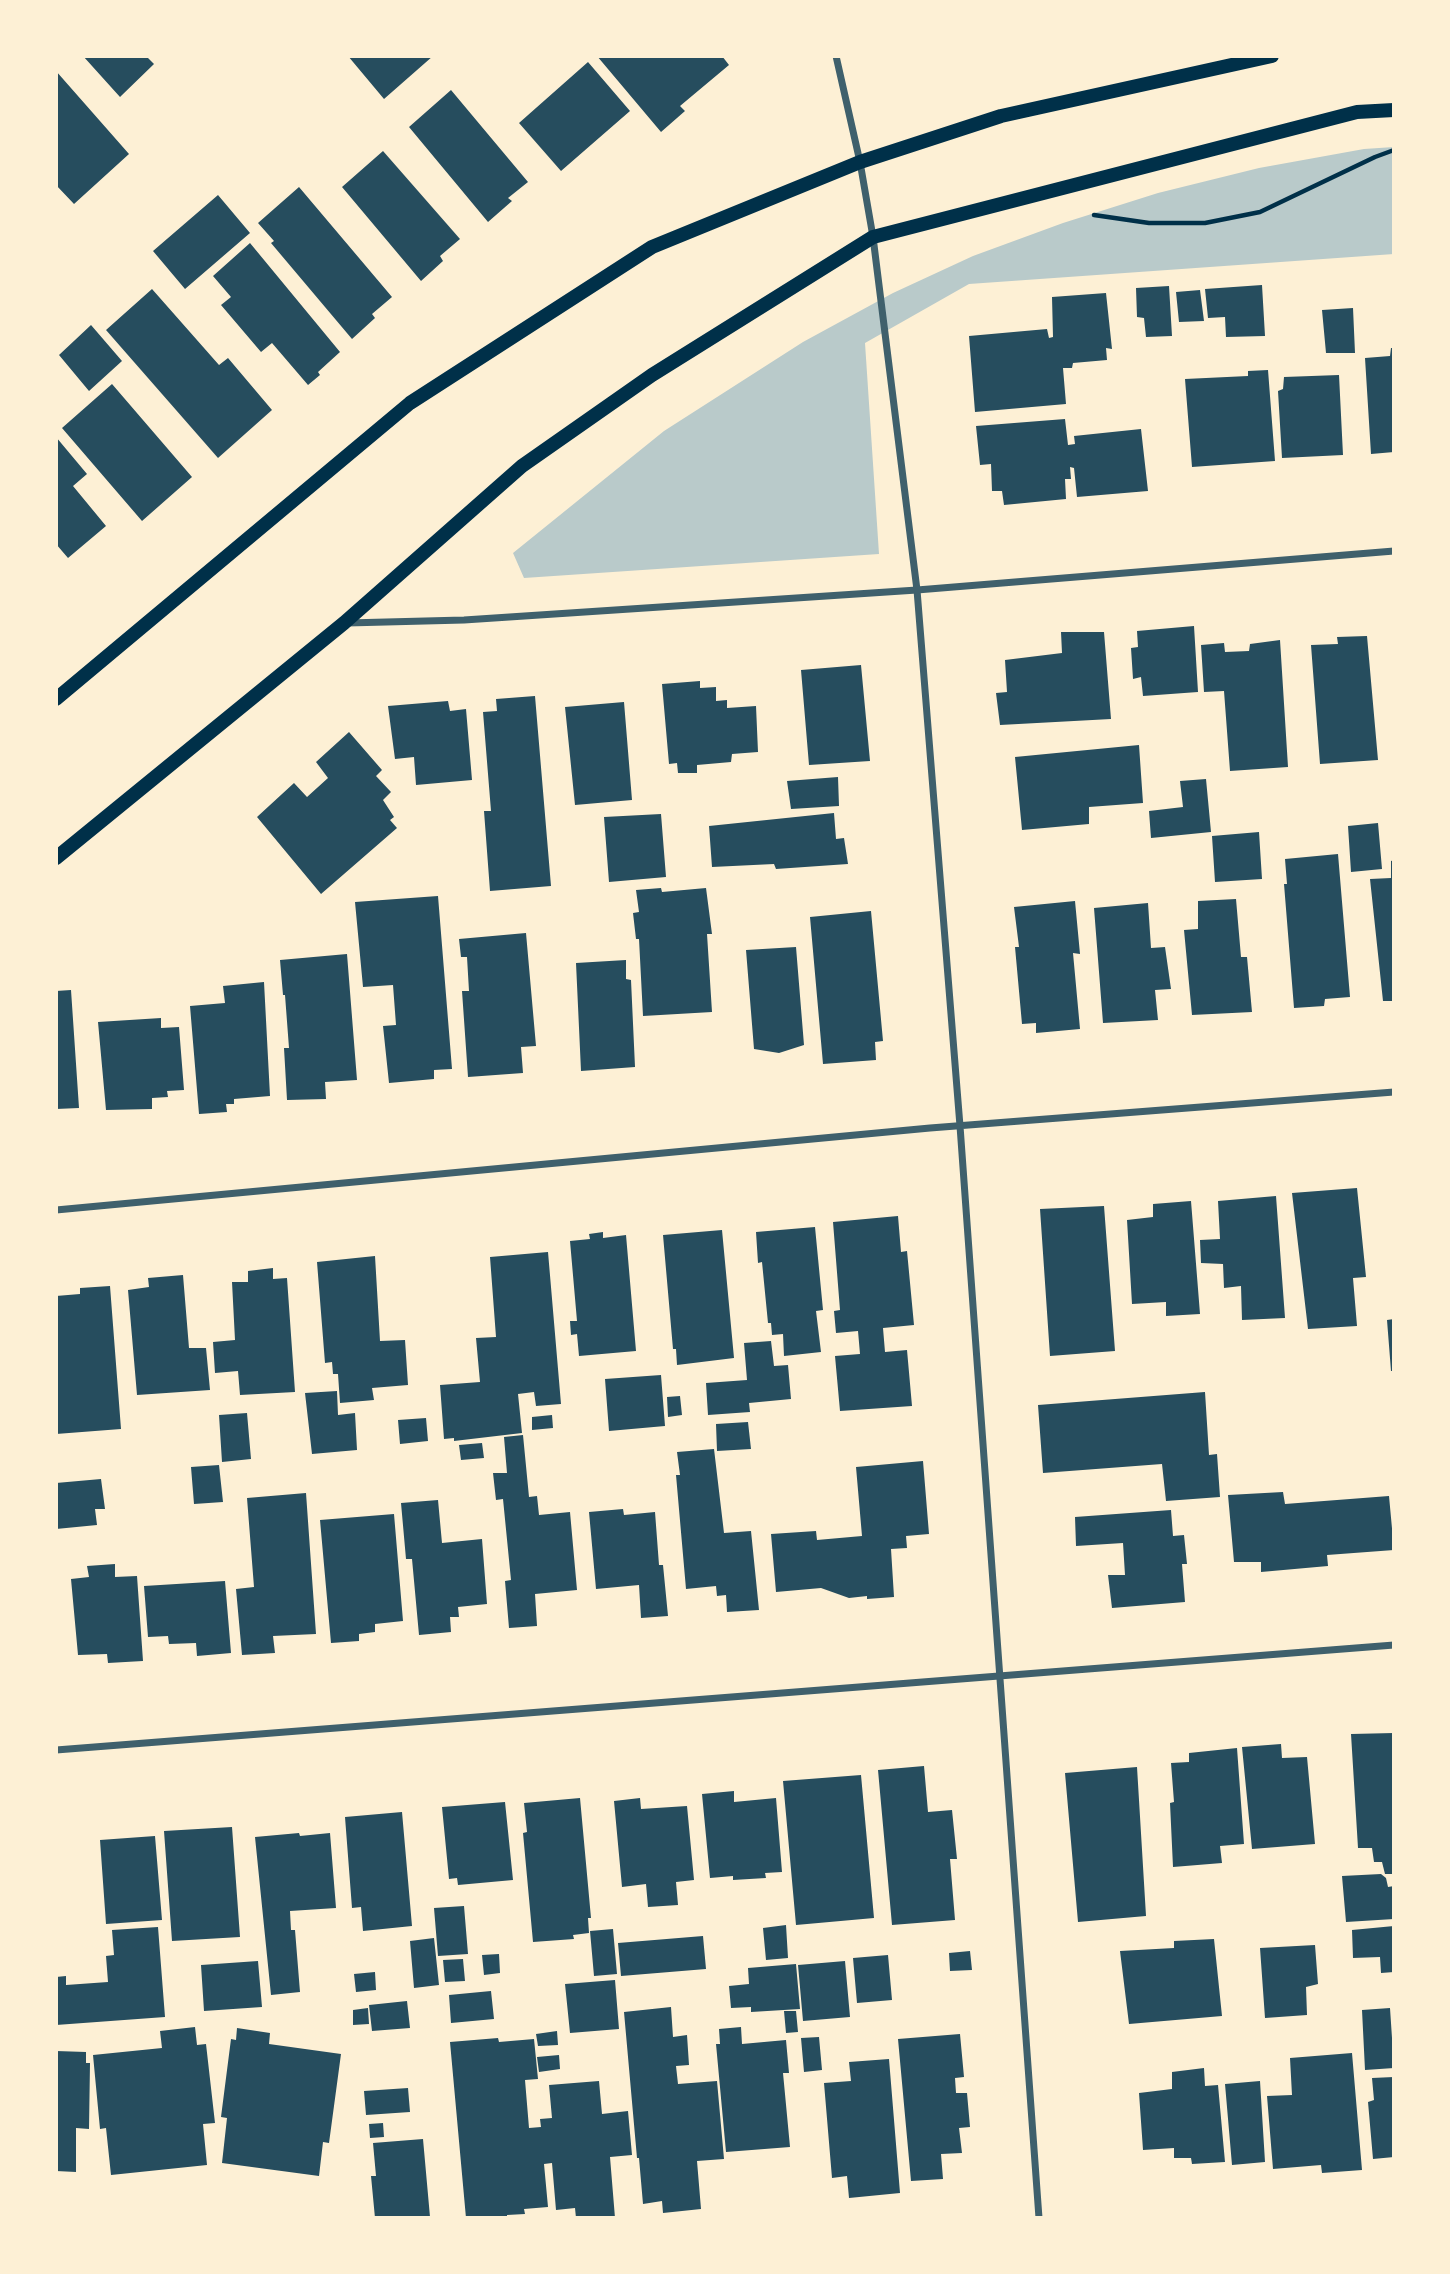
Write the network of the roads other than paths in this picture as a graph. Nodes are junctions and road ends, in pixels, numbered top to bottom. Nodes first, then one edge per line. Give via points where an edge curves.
1 (836, 56) edge
2 (1272, 56) edge
3 (1394, 110) edge
4 (860, 162) junction
5 (873, 237) junction
6 (1394, 551) edge
7 (917, 590) junction
8 (344, 623) junction
9 (56, 699) edge
10 (56, 858) edge
11 (1394, 1091) edge
12 (960, 1126) junction
13 (56, 1210) edge
14 (1394, 1645) edge
15 (1001, 1675) junction
16 (56, 1750) edge
17 (1039, 2218) edge

1 - 4 street
2 - 4 main road via 1001,117
3 - 5 main road via 1357,112
4 - 5 street
4 - 9 main road via 652,247 410,402
5 - 7 street
5 - 8 main road via 652,375 522,466
6 - 7 street
7 - 8 street via 464,620
7 - 12 street
8 - 10 main road
11 - 12 street
12 - 13 street
12 - 15 street
14 - 15 street
15 - 16 street
15 - 17 street

